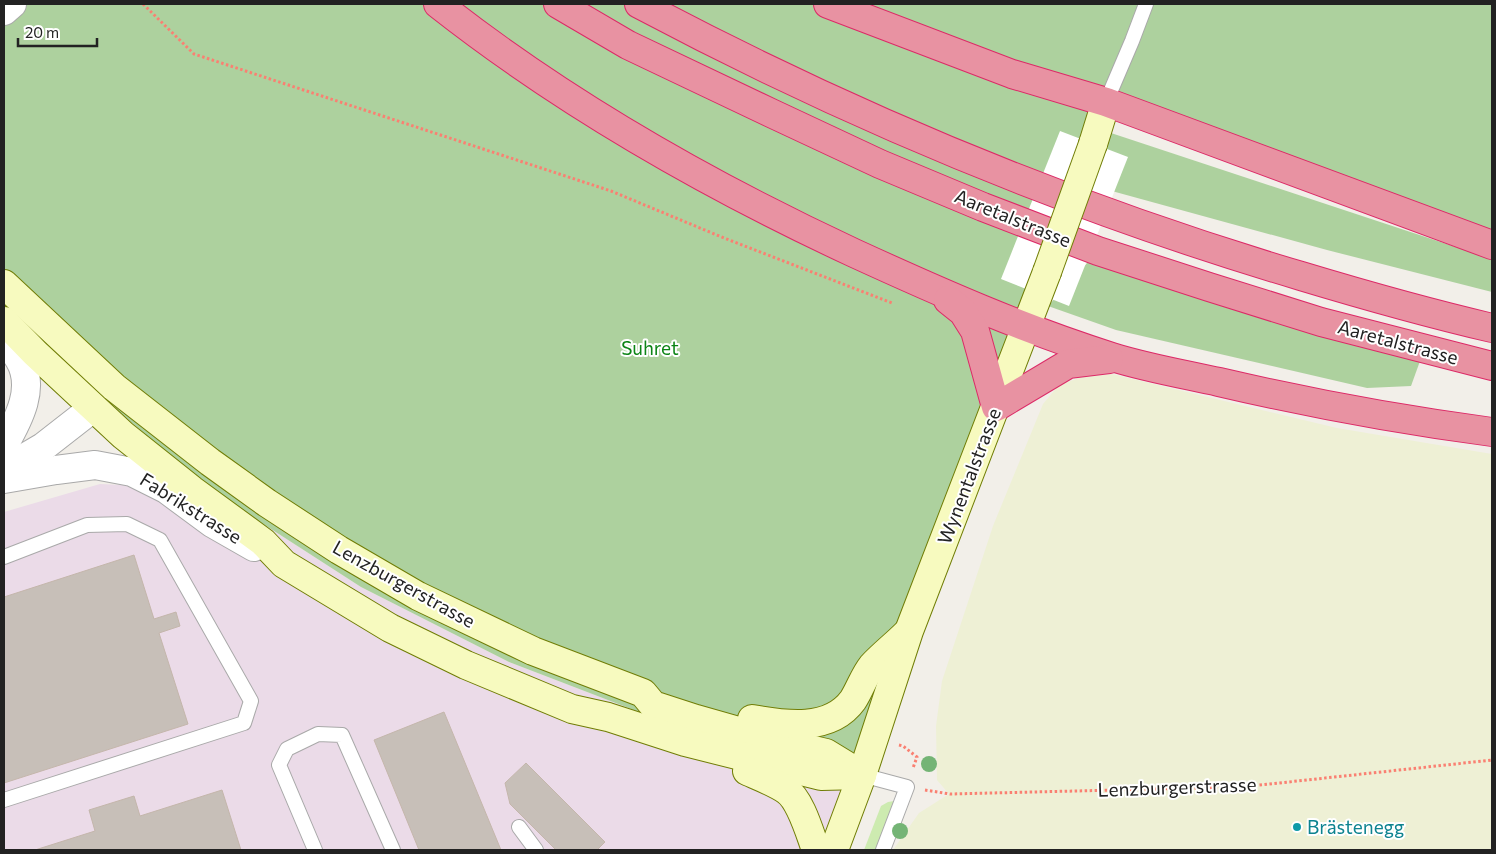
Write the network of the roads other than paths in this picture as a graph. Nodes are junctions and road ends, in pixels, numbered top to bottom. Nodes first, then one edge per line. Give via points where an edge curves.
1 (12, 4) edge
2 (438, 4) edge
3 (558, 4) edge
4 (638, 4) edge
5 (828, 4) edge
6 (1146, 4) edge
7 (4, 12) edge
8 (1106, 102) junction
9 (1492, 245) edge
10 (4, 284) edge
11 (942, 294) junction
12 (4, 321) edge
13 (1025, 328) junction
14 (1492, 328) edge
15 (4, 341) edge
16 (1115, 358) junction
17 (1492, 366) edge
18 (114, 387) junction
19 (996, 407) junction
20 (93, 408) junction
21 (1492, 432) edge
22 (4, 445) edge
23 (4, 470) edge
24 (4, 479) edge
25 (4, 557) edge
26 (284, 564) junction
27 (909, 631) junction
28 (643, 693) junction
29 (572, 709) junction
30 (862, 775) junction
31 (4, 800) edge
32 (519, 828) dead end
33 (315, 850) edge
34 (393, 850) edge
35 (536, 850) edge
36 (816, 850) edge
37 (834, 850) edge
38 (883, 850) edge

1 - 7 street
2 - 11 highway via 630,136 797,226
3 - 17 highway, Aaretalstrasse via 628,45 762,109 880,164 1001,214 1098,251 1321,322
4 - 14 highway, Aaretalstrasse via 802,87 1020,180 1237,257 1360,294
5 - 8 highway via 1012,74
6 - 8 lane
8 - 9 highway
8 - 13 main road, Wynentalstrasse, bridge
10 - 18 main road, Lenzburgerstrasse
11 - 13 highway
11 - 19 highway via 963,312 975,331
12 - 20 main road, Lenzburgerstrasse
13 - 16 highway
13 - 19 main road, Wynentalstrasse
15 - 22 street via 19,359 27,378 26,399
16 - 19 highway via 1068,364
16 - 21 highway via 1299,400
18 - 20 main road
18 - 28 main road, Lenzburgerstrasse via 267,503 418,596 533,651
19 - 27 main road, Wynentalstrasse
20 - 23 street via 43,447
20 - 26 main road, Lenzburgerstrasse via 192,490 262,542
24 - 26 street, Fabrikstrasse via 95,465 132,472 166,489 212,523
25 - 31 lane via 87,525 127,524 160,540 251,701 244,723
26 - 29 main road, Lenzburgerstrasse via 390,628 466,665
27 - 28 main road via 872,667 852,702 837,714 815,724 767,722 660,692
27 - 30 main road, Wynentalstrasse
28 - 30 main road, Lenzburgerstrasse via 653,706 696,720 826,752
29 - 30 main road, Lenzburgerstrasse via 685,742 821,776
29 - 36 main road via 598,726 745,770 773,782 788,791 802,813
30 - 37 main road, Wynentalstrasse
30 - 38 lane, Lenzburgerstrasse via 907,787
32 - 35 lane
33 - 34 lane via 279,765 287,749 318,734 342,735

